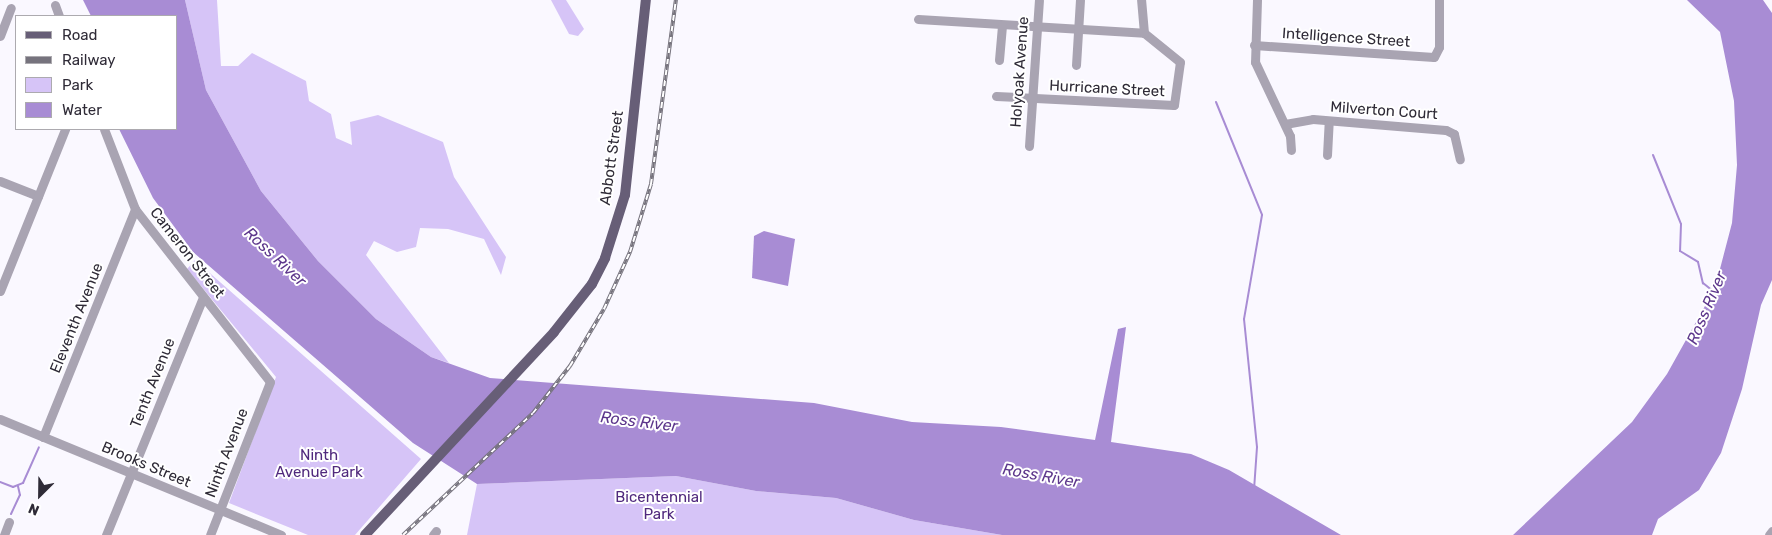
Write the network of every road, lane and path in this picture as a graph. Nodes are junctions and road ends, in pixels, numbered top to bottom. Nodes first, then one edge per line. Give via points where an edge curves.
1 (646, 0) edge
2 (1039, 0) edge
3 (1080, 0) edge
4 (1142, 0) edge
5 (1257, 0) edge
6 (1439, 0) edge
7 (55, 5) dead end
8 (12, 8) dead end
9 (59, 15) edge
10 (918, 19) dead end
11 (1002, 25) junction
12 (1037, 28) junction
13 (1078, 31) junction
14 (1144, 33) junction
15 (0, 36) edge
16 (1254, 45) junction
17 (999, 60) dead end
18 (1076, 65) dead end
19 (996, 96) dead end
20 (1032, 98) junction
21 (1329, 121) junction
22 (1285, 124) junction
23 (65, 130) edge
24 (104, 130) edge
25 (1029, 146) dead end
26 (1292, 150) dead end
27 (1327, 155) dead end
28 (1460, 159) dead end
29 (0, 181) edge
30 (38, 196) junction
31 (136, 209) junction
32 (0, 291) edge
33 (203, 297) junction
34 (270, 382) joint
35 (0, 419) edge
36 (43, 438) junction
37 (131, 473) junction
38 (220, 510) junction
39 (9, 522) dead end
40 (1772, 531) edge
41 (4, 535) edge
42 (106, 535) edge
43 (210, 535) edge
44 (281, 535) edge
45 (364, 535) edge
46 (1769, 535) edge

1 - 45 main road, Abbott Street via 625,195 617,225 592,284 554,332
2 - 12 street, Holyoak Avenue
3 - 13 street
4 - 14 street
5 - 16 street
6 - 16 street, Intelligence Street via 1436,55
7 - 9 street
8 - 15 street
10 - 11 street
11 - 12 street
11 - 17 street
12 - 13 street
12 - 20 street, Holyoak Avenue
13 - 14 street
13 - 18 street
14 - 20 street, Hurricane Street via 1180,62 1174,105
16 - 22 street via 1255,62
19 - 20 street
20 - 25 street, Holyoak Avenue
21 - 22 street, Milverton Court via 1306,119
21 - 27 street
21 - 28 street, Milverton Court via 1446,130 1454,134
22 - 26 street
23 - 30 street
24 - 31 street, Cameron Street
29 - 30 street
30 - 32 street
31 - 33 street, Cameron Street
31 - 36 street, Eleventh Avenue
33 - 34 street, Cameron Street
33 - 37 street, Tenth Avenue
34 - 38 street, Ninth Avenue
35 - 36 street, Brooks Street
36 - 37 street, Brooks Street
37 - 38 street, Brooks Street
37 - 42 street, Tenth Avenue
38 - 43 street, Ninth Avenue
38 - 44 street, Brooks Street
39 - 41 street
40 - 46 street

